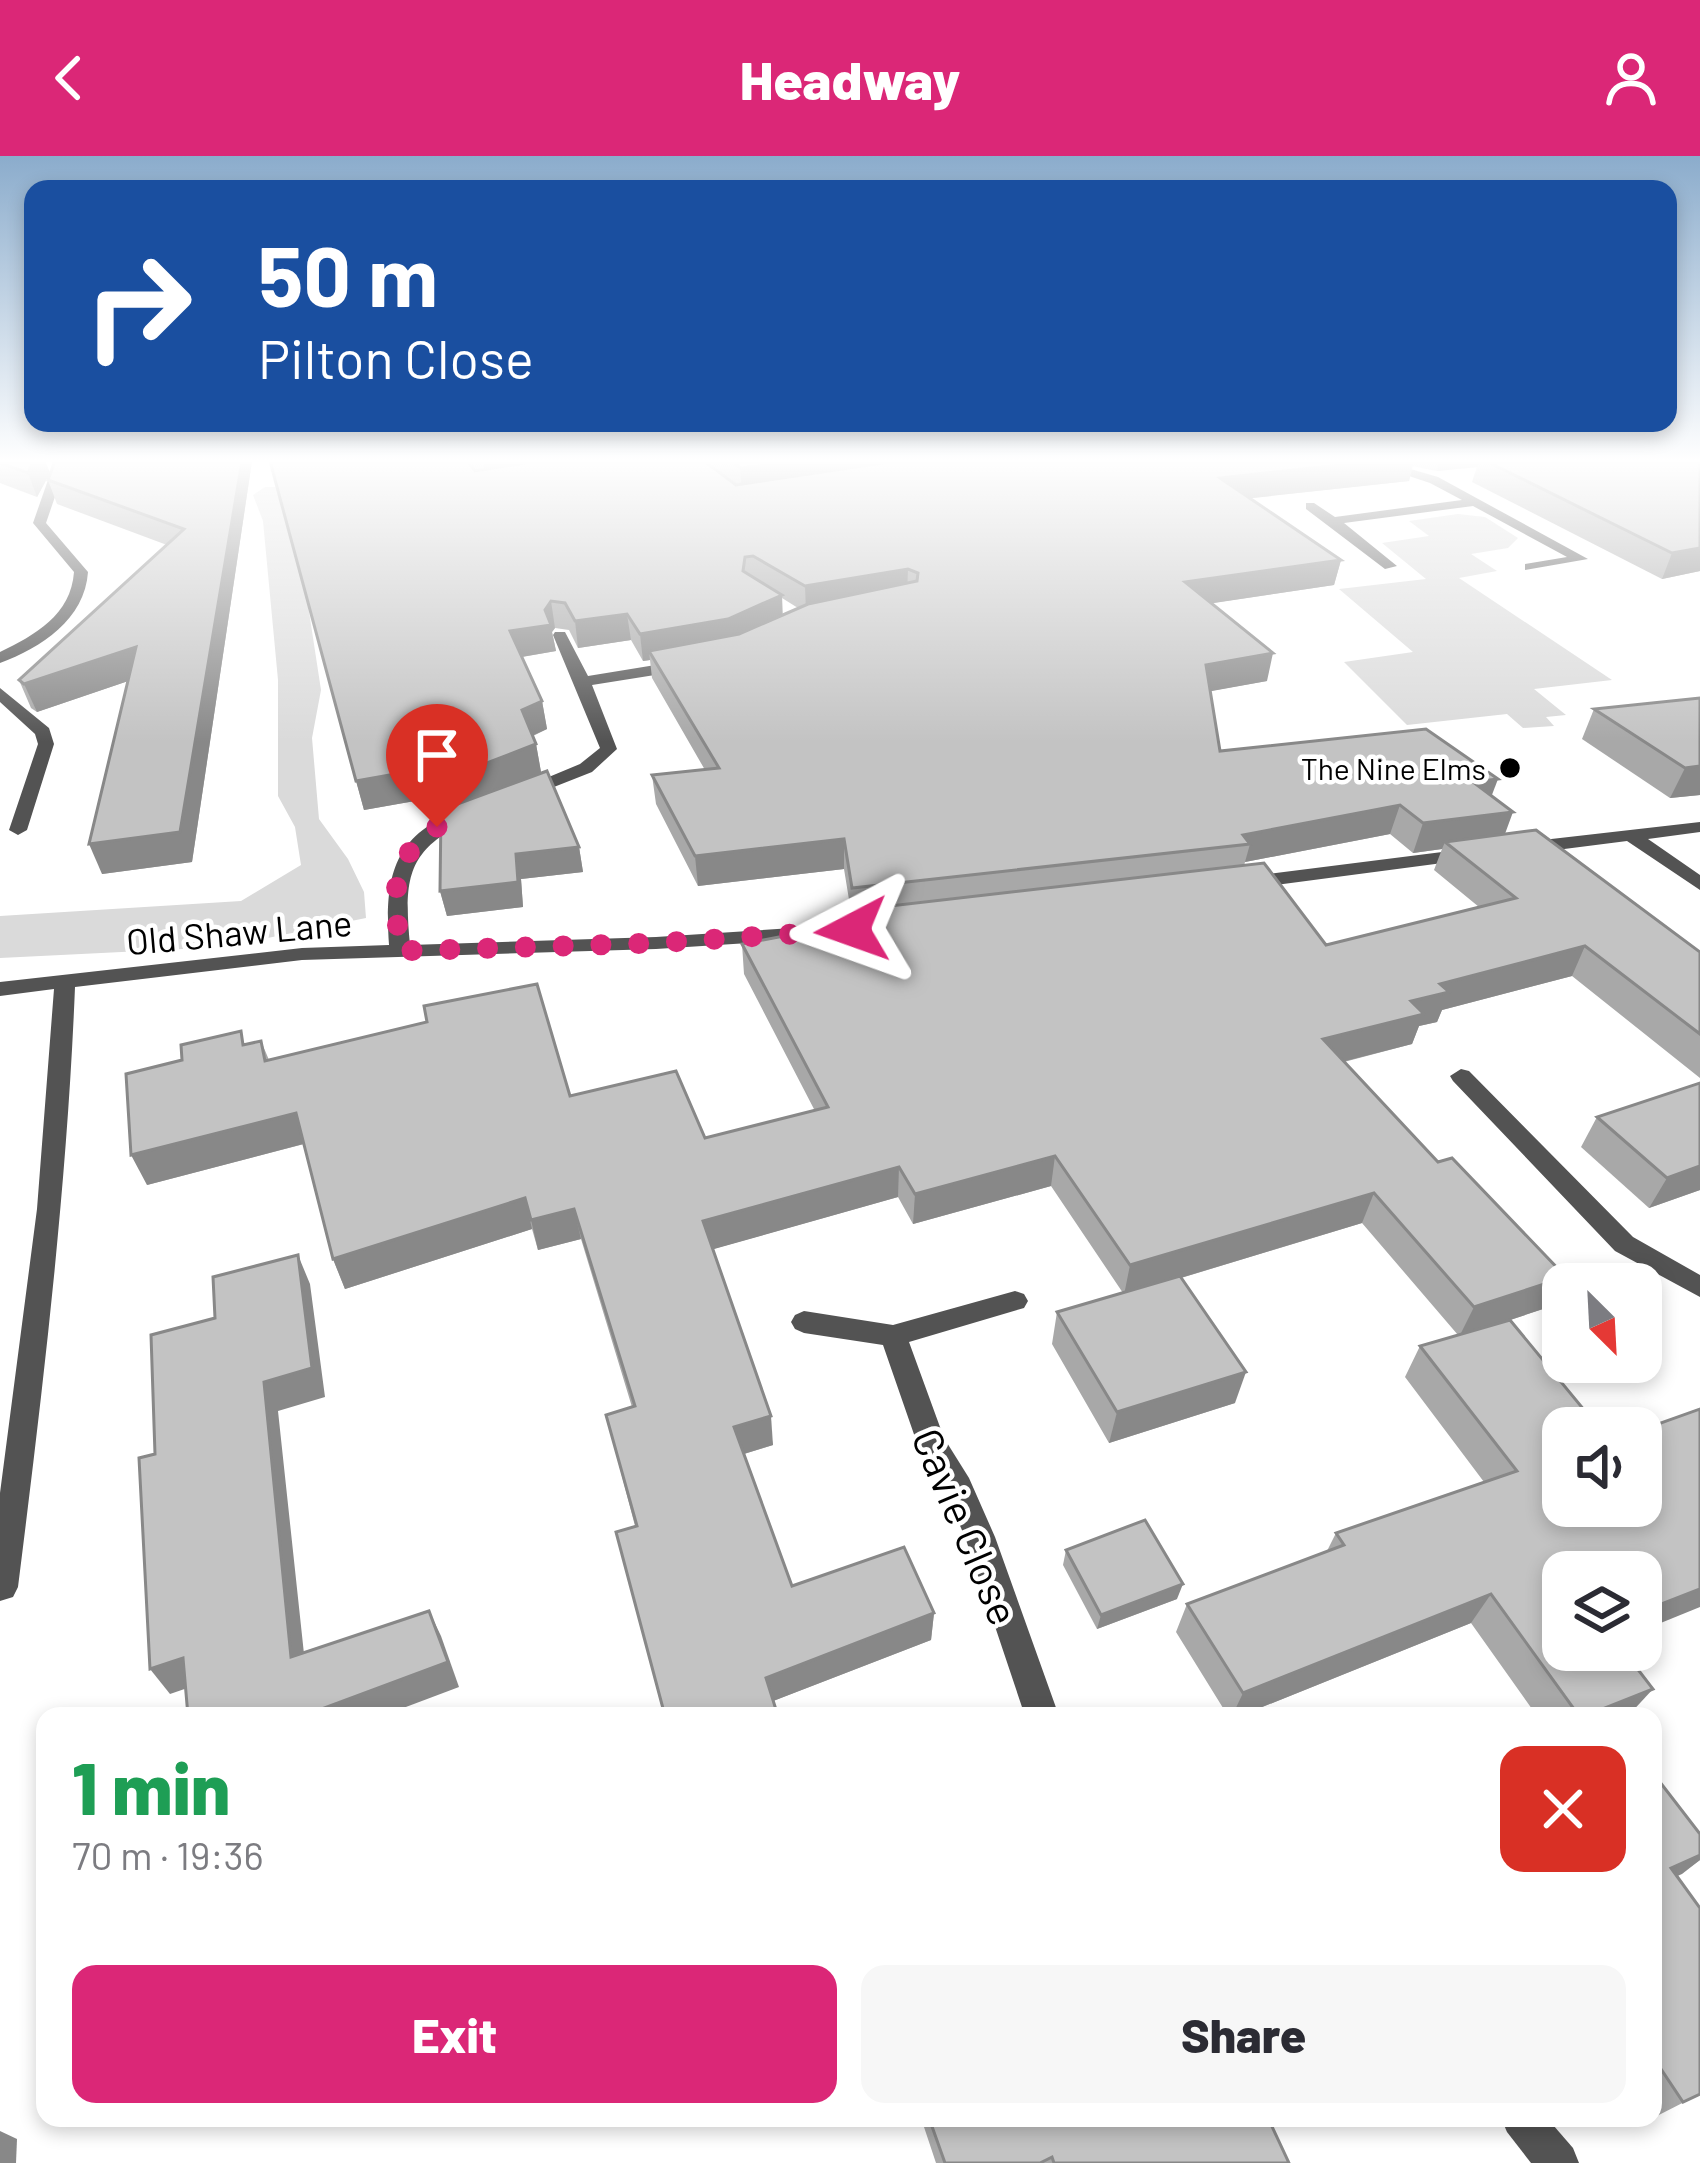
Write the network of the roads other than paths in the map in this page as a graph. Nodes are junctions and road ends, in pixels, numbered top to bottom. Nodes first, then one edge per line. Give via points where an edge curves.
1 (66, 555) edge
2 (1376, 555) edge
3 (1573, 555) edge
4 (1390, 566) dead end
5 (1530, 567) dead end
6 (560, 635) edge
7 (0, 658) edge
8 (697, 662) edge
9 (583, 682) junction
10 (0, 693) edge
11 (1700, 827) edge
12 (18, 830) dead end
13 (1630, 835) junction
14 (1700, 884) edge
15 (1222, 886) edge
16 (839, 931) edge
17 (400, 951) junction
18 (65, 981) junction
19 (0, 988) edge
20 (1461, 1076) dead end
21 (1700, 1287) edge
22 (1015, 1301) dead end
23 (804, 1322) dead end
24 (893, 1336) junction
25 (2, 1587) edge
26 (1039, 1707) edge
27 (1528, 2127) edge
28 (1558, 2163) edge

1 - 7 street via 81,572 76,600 49,629
2 - 4 street
3 - 5 street via 1581,559
6 - 9 street
8 - 9 street
9 - 17 street via 609,749 586,768 415,842 396,878
10 - 12 street via 46,744
11 - 13 street
13 - 14 street
13 - 15 street
16 - 17 street, Old Shaw Lane
17 - 18 street, Old Shaw Lane
18 - 19 street, Old Shaw Lane
18 - 25 street via 38,1321
20 - 21 street via 1624,1244
22 - 24 street
23 - 24 street
24 - 26 street, Cavie Close via 931,1443 980,1537
27 - 28 street

